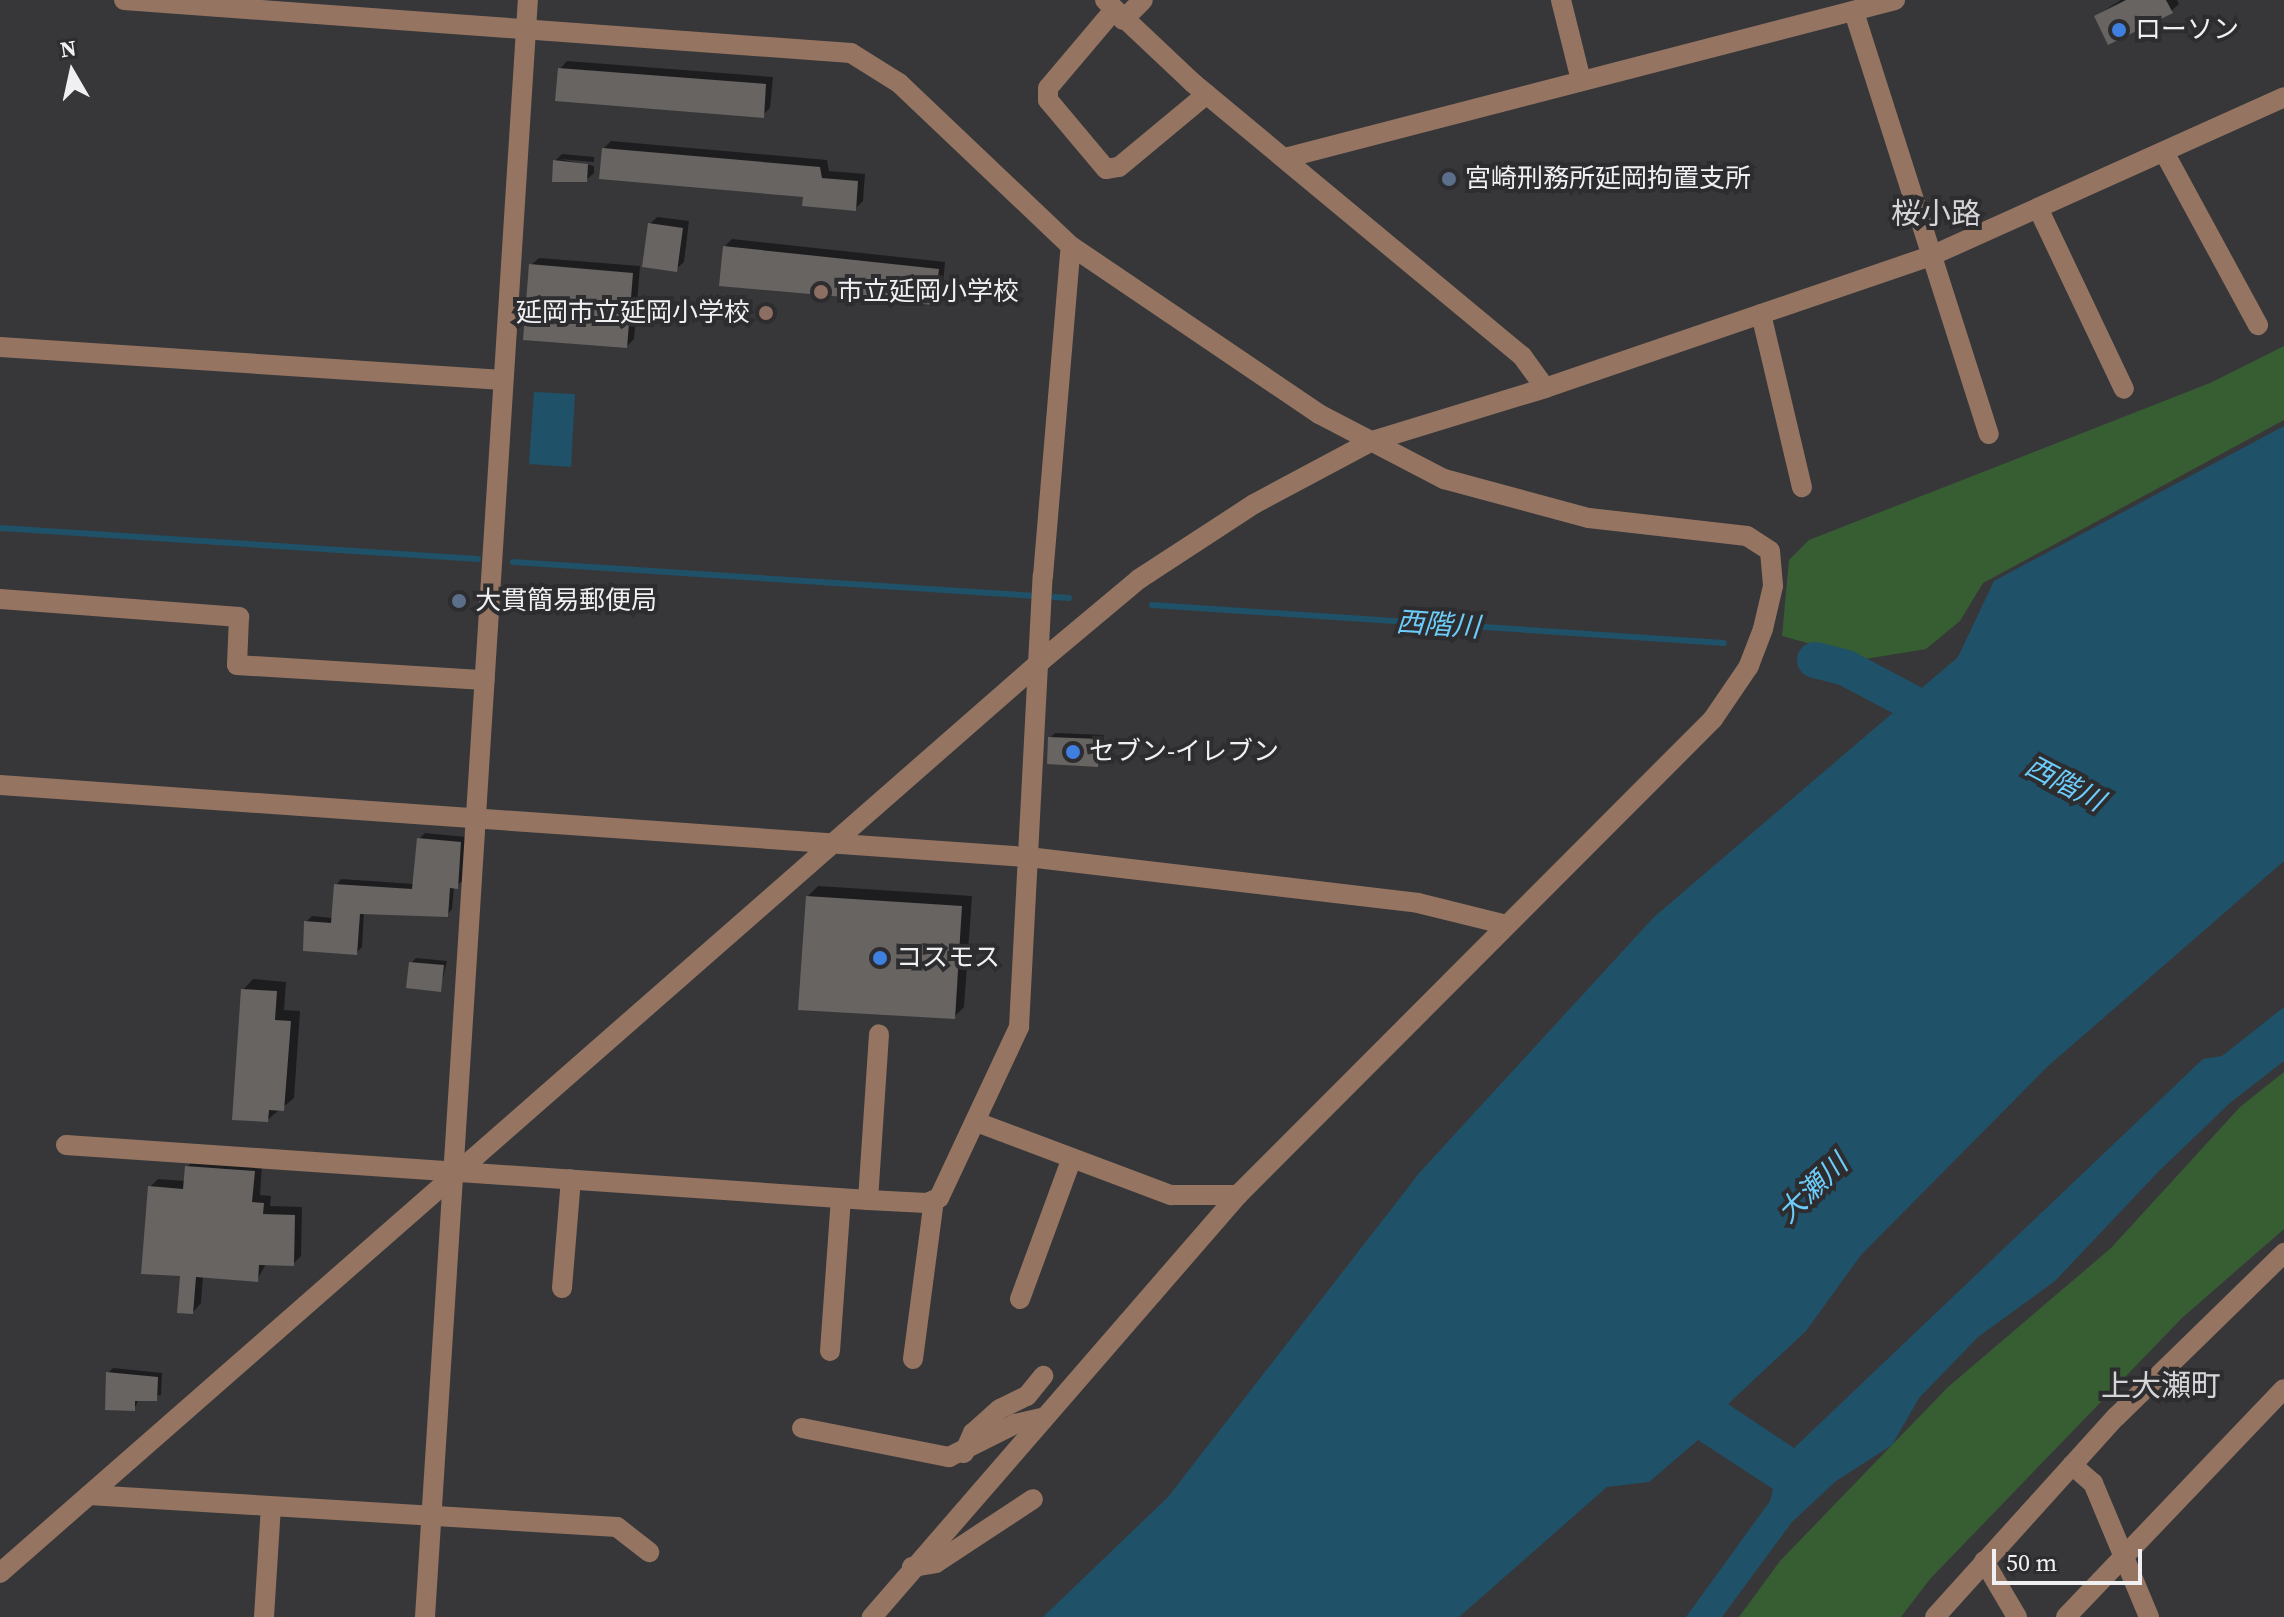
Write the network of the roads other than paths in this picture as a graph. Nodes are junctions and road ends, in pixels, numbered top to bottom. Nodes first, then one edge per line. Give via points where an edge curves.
1 (124, 0) edge
2 (528, 0) edge
3 (1143, 0) edge
4 (1561, 0) edge
5 (1895, 0) edge
6 (1114, 10) edge
7 (1854, 12) junction
8 (527, 27) junction
9 (1581, 80) junction
10 (1207, 94) junction
11 (2284, 97) edge
12 (2164, 152) junction
13 (1289, 157) junction
14 (2038, 208) junction
15 (1071, 246) junction
16 (1933, 255) junction
17 (1761, 314) junction
18 (2258, 325) dead end
19 (0, 347) edge
20 (503, 380) junction
21 (1545, 388) junction
22 (2124, 389) dead end
23 (1989, 434) dead end
24 (1372, 441) junction
25 (1802, 487) dead end
26 (0, 599) edge
27 (1041, 661) junction
28 (485, 680) junction
29 (0, 785) edge
30 (476, 817) junction
31 (834, 843) junction
32 (1028, 857) junction
33 (1503, 924) junction
34 (879, 1034) dead end
35 (979, 1123) junction
36 (66, 1145) dead end
37 (1072, 1158) junction
38 (454, 1171) junction
39 (571, 1179) junction
40 (1238, 1195) junction
41 (841, 1198) junction
42 (868, 1200) junction
43 (934, 1200) junction
44 (2284, 1253) edge
45 (2274, 1270) edge
46 (562, 1288) dead end
47 (1020, 1299) dead end
48 (830, 1351) dead end
49 (913, 1359) dead end
50 (1043, 1376) dead end
51 (2284, 1389) edge
52 (1041, 1418) junction
53 (802, 1428) dead end
54 (964, 1453) junction
55 (2072, 1465) junction
56 (89, 1495) junction
57 (1033, 1499) dead end
58 (271, 1507) junction
59 (431, 1517) junction
60 (649, 1552) dead end
61 (2126, 1555) junction
62 (1984, 1561) junction
63 (912, 1567) junction
64 (0, 1573) edge
65 (264, 1617) edge
66 (425, 1617) edge
67 (872, 1617) edge
68 (1935, 1617) edge
69 (2017, 1617) edge
70 (2066, 1617) edge
71 (2149, 1617) edge

1 - 8 street
2 - 8 street
3 - 6 street
4 - 9 street
5 - 7 street
6 - 10 street
6 - 10 street via 1048,88 1048,100 1106,169 1119,167
7 - 9 street
7 - 16 street
8 - 15 street via 851,53 899,83
8 - 20 street
9 - 13 street
10 - 13 street
11 - 12 street
12 - 14 street
12 - 18 street
13 - 21 street via 1522,356
14 - 16 street
14 - 22 street
15 - 24 street via 1319,414
15 - 27 street via 1043,576
16 - 17 street
16 - 23 street
17 - 21 street
17 - 25 street
19 - 20 street
20 - 28 street
21 - 24 street
24 - 27 street via 1254,504 1139,579
24 - 33 street via 1444,479 1589,518 1747,536 1770,551 1774,566 1763,629 1729,698 1682,753
26 - 28 street via 239,617 237,665
27 - 31 street
27 - 32 street
28 - 30 street
29 - 30 street
30 - 31 street
30 - 38 street
31 - 32 street
31 - 38 street
32 - 33 street via 1418,903
32 - 35 street via 1019,1027
33 - 40 street
34 - 42 street
35 - 37 street
35 - 43 street
36 - 38 street
37 - 40 street via 1171,1195
37 - 47 street
38 - 39 street
38 - 56 street
38 - 59 street
39 - 41 street
39 - 46 street
40 - 52 street
41 - 42 street
41 - 48 street
42 - 43 street
43 - 49 street
44 - 45 street
45 - 55 street
50 - 54 street via 1027,1396 1000,1409 973,1433
51 - 61 street
52 - 54 street via 1015,1424
52 - 63 street
53 - 54 street via 949,1457
55 - 61 street via 2093,1483
55 - 62 street
56 - 58 street
56 - 64 street
57 - 63 street via 936,1563
58 - 59 street
58 - 65 street
59 - 60 street via 617,1527
59 - 66 street
61 - 70 street
61 - 71 street
62 - 68 street
62 - 69 street
63 - 67 street

